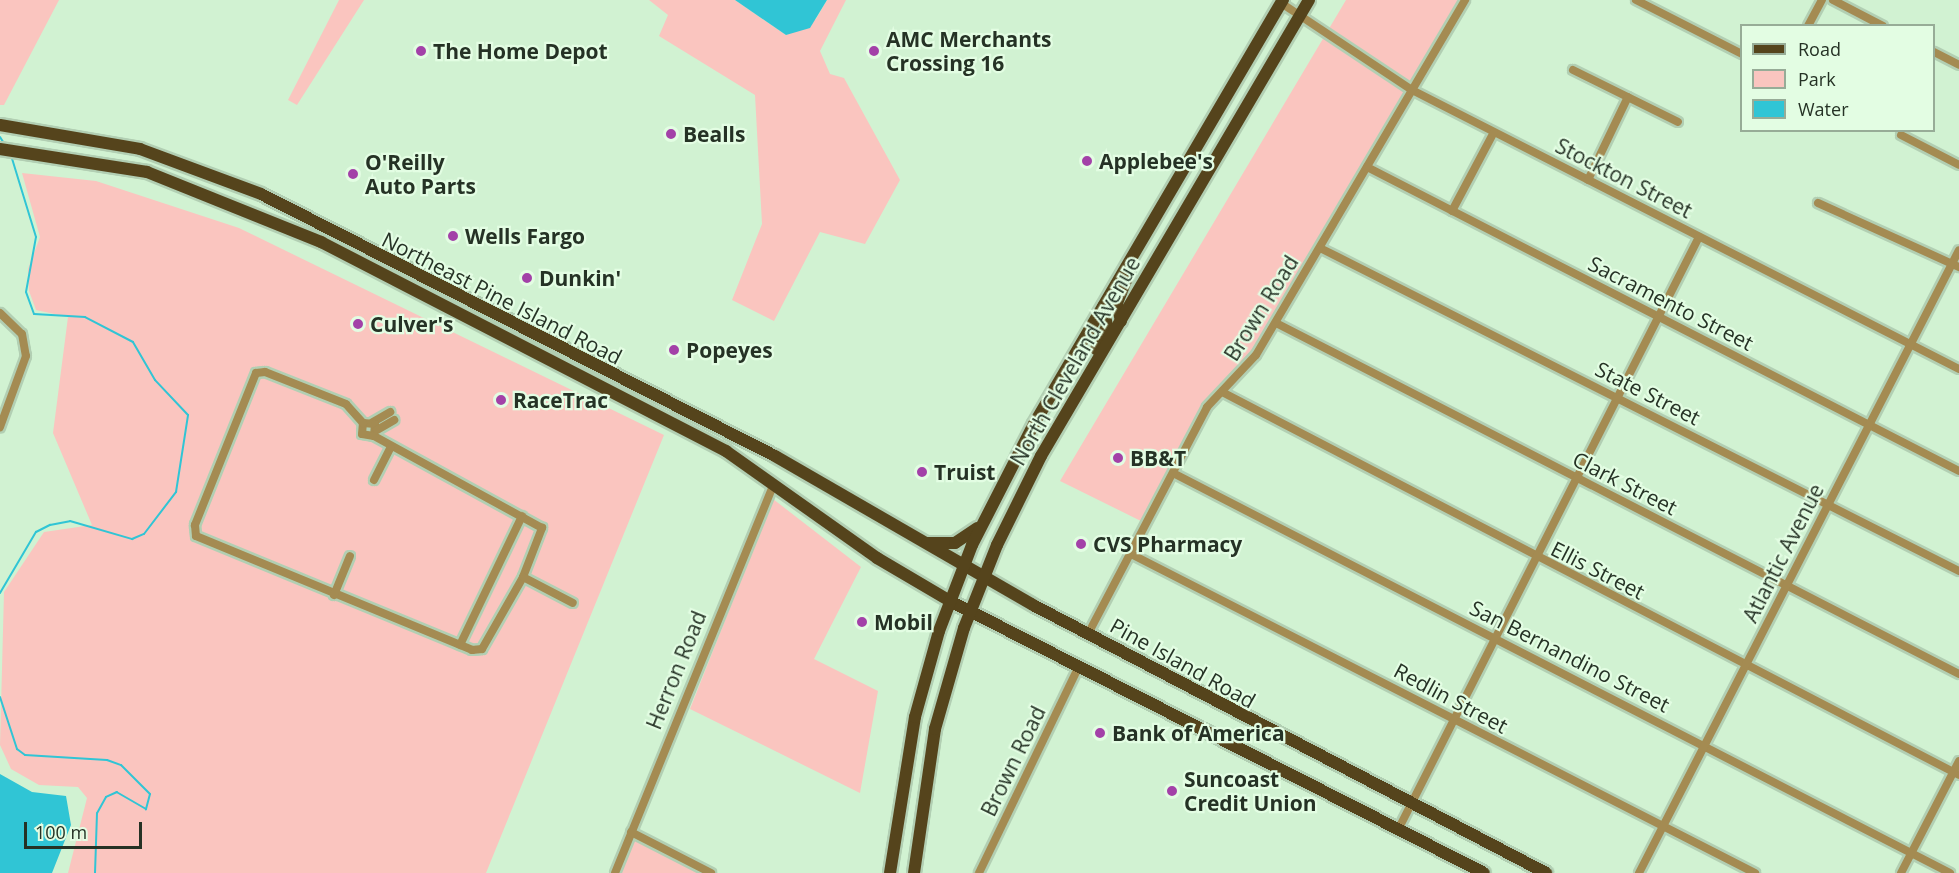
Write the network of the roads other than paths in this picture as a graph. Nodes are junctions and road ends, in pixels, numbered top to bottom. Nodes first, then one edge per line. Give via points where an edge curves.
1 (1309, 0) edge
2 (1465, 0) edge
3 (1636, 0) edge
4 (1822, 0) edge
5 (1833, 0) edge
6 (1282, 2) edge
7 (1301, 15) junction
8 (1809, 24) edge
9 (1879, 24) edge
10 (1740, 53) edge
11 (1935, 53) edge
12 (1959, 65) edge
13 (1573, 70) dead end
14 (1412, 90) junction
15 (1628, 97) junction
16 (1678, 122) dead end
17 (0, 125) edge
18 (1494, 132) junction
19 (1901, 135) dead end
20 (0, 149) edge
21 (1959, 165) edge
22 (1367, 167) junction
23 (1588, 180) junction
24 (1818, 203) dead end
25 (1452, 211) junction
26 (274, 220) junction
27 (1146, 233) junction
28 (1699, 237) junction
29 (1320, 248) junction
30 (1959, 250) edge
31 (381, 258) junction
32 (1955, 265) edge
33 (1103, 306) junction
34 (0, 313) edge
35 (1661, 318) junction
36 (1121, 321) junction
37 (1276, 323) junction
38 (1910, 344) junction
39 (1959, 369) edge
40 (1224, 393) junction
41 (1619, 399) junction
42 (1074, 401) junction
43 (390, 412) dead end
44 (394, 420) dead end
45 (363, 423) junction
46 (1869, 425) junction
47 (0, 427) edge
48 (375, 429) junction
49 (390, 448) junction
50 (1959, 471) edge
51 (1173, 473) junction
52 (1578, 479) junction
53 (374, 480) dead end
54 (774, 483) junction
55 (1829, 503) junction
56 (522, 516) junction
57 (982, 523) junction
58 (923, 542) junction
59 (1131, 554) junction
60 (350, 556) dead end
61 (1537, 559) junction
62 (963, 565) junction
63 (1959, 571) edge
64 (523, 577) junction
65 (983, 577) junction
66 (1786, 586) junction
67 (334, 595) junction
68 (950, 601) junction
69 (573, 603) dead end
70 (970, 611) junction
71 (1088, 634) junction
72 (1496, 639) junction
73 (460, 645) junction
74 (1079, 666) junction
75 (1745, 667) junction
76 (1959, 674) edge
77 (1455, 720) junction
78 (1704, 746) junction
79 (1959, 761) edge
80 (1956, 773) edge
81 (1411, 804) junction
82 (1664, 826) junction
83 (1399, 828) junction
84 (631, 832) junction
85 (1911, 853) junction
86 (615, 873) edge
87 (711, 873) edge
88 (890, 873) edge
89 (914, 873) edge
90 (979, 873) edge
91 (1484, 873) edge
92 (1546, 873) edge
93 (1639, 873) edge
94 (1755, 873) edge
95 (1901, 873) edge
96 (1950, 873) edge

1 - 7 main road, North Cleveland Avenue
2 - 14 street, Brown Road
3 - 10 street
4 - 8 street
5 - 9 street
6 - 7 street, Stockton Street
6 - 27 main road, North Cleveland Avenue
7 - 14 street, Stockton Street
7 - 36 main road, North Cleveland Avenue
11 - 12 street
13 - 15 street
14 - 18 street, Stockton Street
14 - 22 street, Brown Road
15 - 16 street
15 - 23 street
17 - 31 main road, Northeast Pine Island Road via 140,149 204,169
18 - 23 street, Stockton Street
18 - 25 street
19 - 21 street
20 - 26 main road, Northeast Pine Island Road via 147,172
22 - 25 street, Sacramento Street
22 - 29 street, Brown Road
23 - 28 street, Stockton Street
24 - 32 street
25 - 35 street, Sacramento Street
26 - 31 main road via 359,258
26 - 54 main road, Northeast Pine Island Road via 726,451
27 - 33 main road, North Cleveland Avenue
27 - 36 main road via 1117,303
28 - 35 street
28 - 38 street, Stockton Street
29 - 37 street, Brown Road
29 - 41 street, State Street
30 - 32 street, Atlantic Avenue
31 - 58 main road, Northeast Pine Island Road via 775,456
32 - 38 street, Atlantic Avenue
33 - 42 main road via 1107,326
33 - 57 main road, North Cleveland Avenue
34 - 47 street via 22,334 26,356
35 - 41 street
35 - 46 street, Sacramento Street
36 - 42 main road, North Cleveland Avenue
37 - 40 street, Brown Road
37 - 52 street, Clark Street
38 - 39 street, Stockton Street
38 - 46 street, Atlantic Avenue
40 - 51 street, Brown Road via 1206,407
40 - 61 street, Ellis Street
41 - 52 street
41 - 55 street, State Street
42 - 65 main road, North Cleveland Avenue
43 - 48 street
44 - 48 street
45 - 48 street
45 - 48 street via 362,434
45 - 67 street via 346,404 265,372 256,374 193,531 200,540
46 - 50 street, Sacramento Street
46 - 55 street, Atlantic Avenue
48 - 49 street
49 - 53 street
49 - 56 street
51 - 59 street, Brown Road
51 - 72 street, San Bernandino Street
52 - 61 street
52 - 66 street, Clark Street
54 - 68 main road, Northeast Pine Island Road via 877,558
54 - 84 street, Herron Road
55 - 63 street, State Street
55 - 66 street, Atlantic Avenue
56 - 64 street via 543,531
56 - 73 street
57 - 58 main road via 955,543
57 - 62 main road, North Cleveland Avenue
58 - 62 main road, Northeast Pine Island Road
59 - 71 street, Brown Road
59 - 77 street, Redlin Street
60 - 67 street
61 - 72 street
61 - 75 street, Ellis Street
62 - 65 main road, Pine Island Road
62 - 68 main road, North Cleveland Avenue
64 - 69 street
64 - 73 street via 486,644 477,651
65 - 70 main road, North Cleveland Avenue
65 - 71 main road, Pine Island Road
66 - 75 street, Atlantic Avenue
66 - 76 street, Clark Street
67 - 73 street
68 - 70 main road
68 - 88 main road, North Cleveland Avenue via 908,746
70 - 74 main road
70 - 89 main road, North Cleveland Avenue via 935,729
71 - 81 main road, Pine Island Road
72 - 77 street
72 - 78 street, San Bernandino Street
74 - 83 main road
74 - 90 street, Brown Road
75 - 78 street, Atlantic Avenue
75 - 80 street, Ellis Street
77 - 81 street
77 - 82 street, Redlin Street
78 - 82 street, Atlantic Avenue
78 - 85 street, San Bernandino Street
79 - 80 street
80 - 85 street
81 - 83 street
81 - 92 main road, Pine Island Road
82 - 93 street, Atlantic Avenue
82 - 94 street, Redlin Street
83 - 91 main road
84 - 86 street, Herron Road
84 - 87 street
85 - 95 street
85 - 96 street, San Bernandino Street

